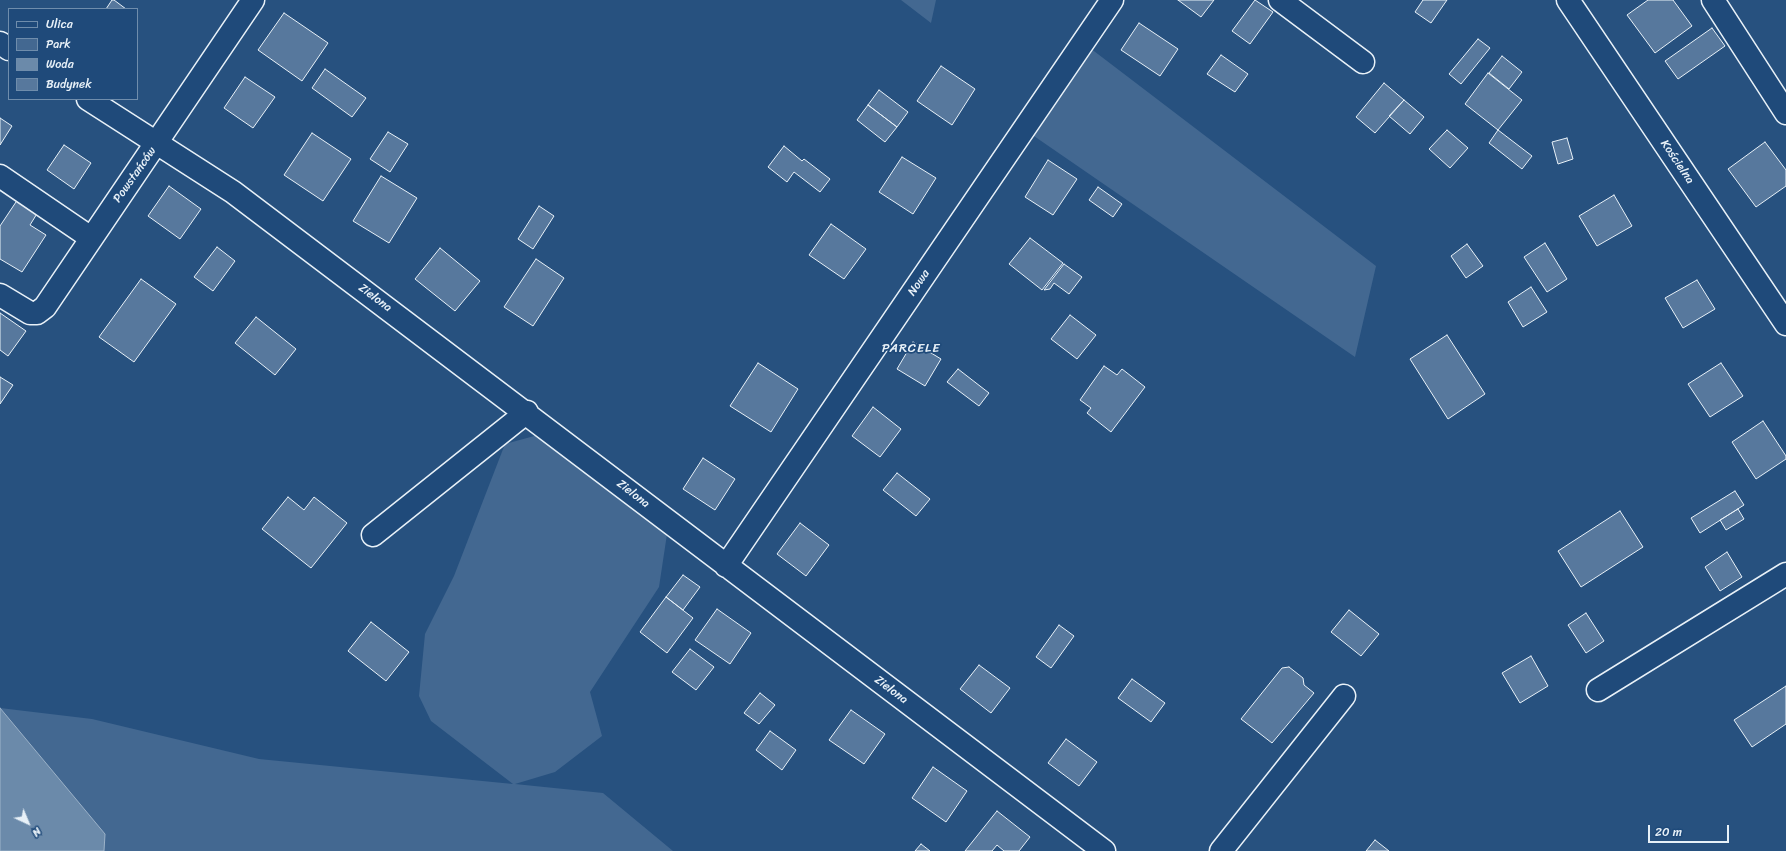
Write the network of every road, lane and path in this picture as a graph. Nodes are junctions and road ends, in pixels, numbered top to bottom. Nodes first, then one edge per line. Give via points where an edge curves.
1 (253, 0) edge
2 (1112, 0) edge
3 (1280, 0) edge
4 (1568, 0) edge
5 (1713, 0) edge
6 (1363, 62) dead end
7 (90, 100) edge
8 (1786, 113) edge
9 (158, 143) junction
10 (0, 176) edge
11 (91, 238) junction
12 (0, 295) edge
13 (1786, 324) edge
14 (526, 412) junction
15 (373, 535) dead end
16 (726, 566) junction
17 (1786, 574) edge
18 (1598, 690) dead end
19 (1344, 696) dead end
20 (1104, 851) edge
21 (1221, 851) edge

1 - 9 street, Powstańców
2 - 16 street, Nowa
3 - 6 street
4 - 13 street, Kościelna
5 - 8 street
7 - 9 street, Zielona
9 - 11 street, Powstańców
9 - 14 street, Zielona via 233,192
10 - 11 street
11 - 12 street, Powstańców via 45,307 37,314 30,313
14 - 15 street
14 - 16 street, Zielona
16 - 20 street, Zielona
17 - 18 street
19 - 21 street

